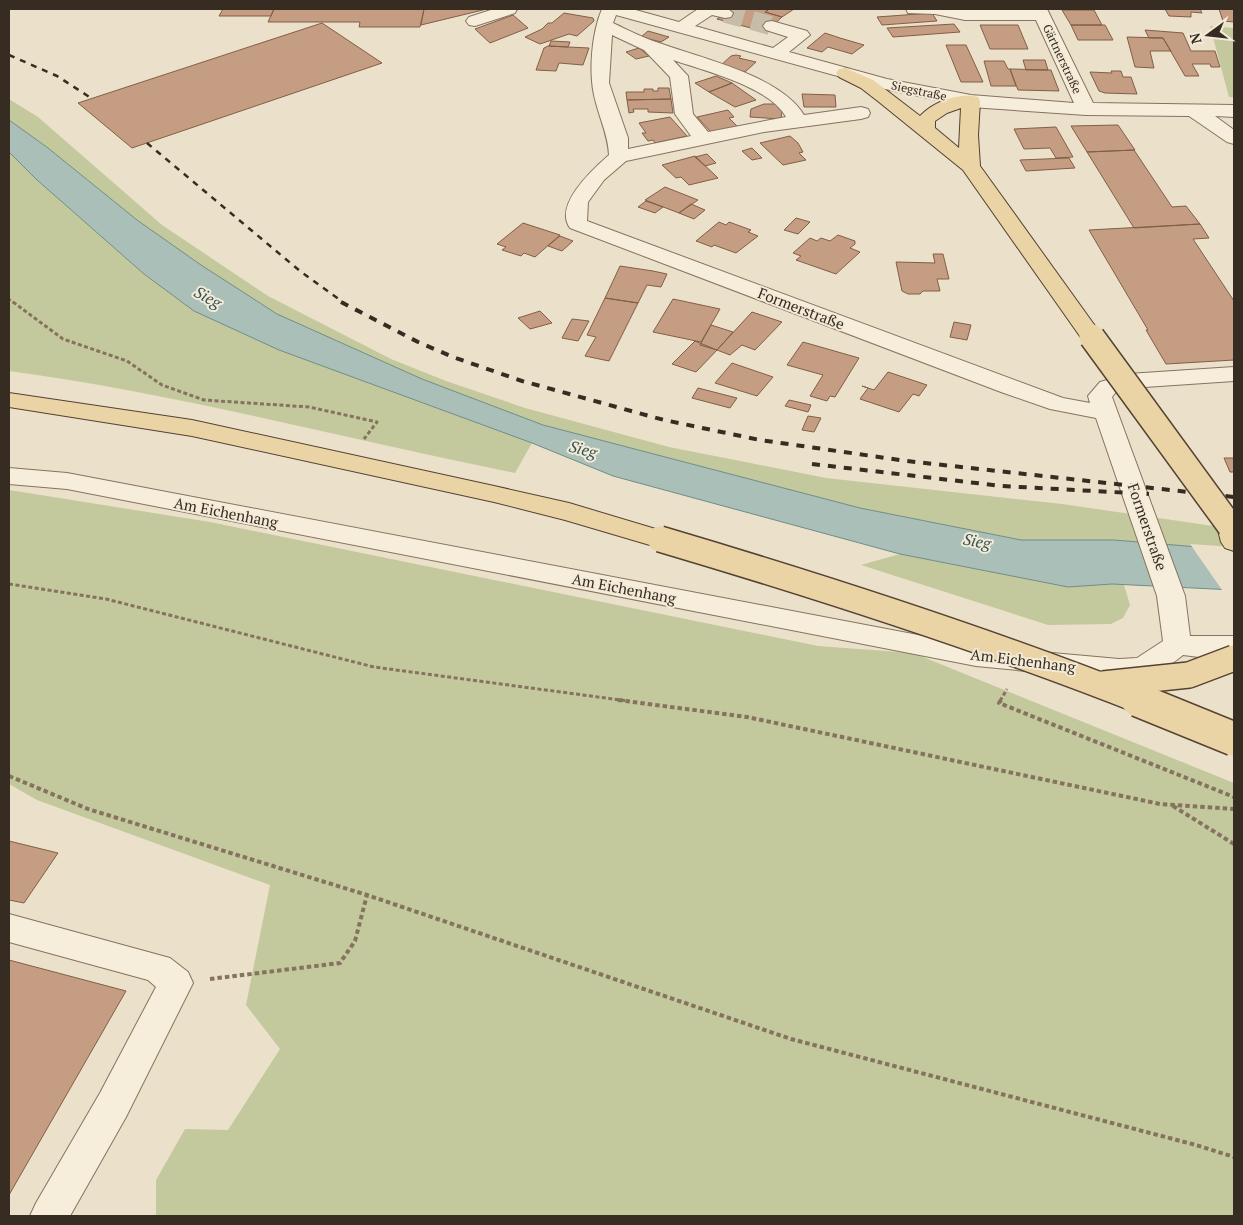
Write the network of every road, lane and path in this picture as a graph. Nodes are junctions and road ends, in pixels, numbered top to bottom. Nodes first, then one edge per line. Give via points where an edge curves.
1 (509, 9) edge
2 (914, 9) edge
3 (1040, 12) edge
4 (725, 13) dead end
5 (609, 14) edge
6 (475, 21) dead end
7 (772, 26) tunnel mouth
8 (681, 28) junction
9 (650, 46) junction
10 (777, 53) junction
11 (845, 73) junction
12 (971, 101) junction
13 (1086, 109) junction
14 (1193, 110) junction
15 (1234, 111) edge
16 (861, 113) dead end
17 (798, 122) junction
18 (925, 130) junction
19 (1234, 138) edge
20 (703, 139) junction
21 (619, 157) junction
22 (970, 166) junction
23 (9, 299) edge
24 (1234, 374) edge
25 (9, 400) edge
26 (1106, 413) junction
27 (367, 419) dead end
28 (9, 476) edge
29 (1233, 533) edge
30 (9, 584) edge
31 (1177, 644) junction
32 (1234, 646) edge
33 (1234, 658) edge
34 (1099, 684) junction
35 (1234, 738) edge
36 (9, 776) edge
37 (1172, 806) junction
38 (1234, 809) edge
39 (1234, 844) edge
40 (367, 895) junction
41 (9, 928) edge
42 (176, 983) junction
43 (1234, 1157) edge
44 (49, 1216) edge

1 - 6 street
2 - 3 street via 935,9 964,15
3 - 13 street, Gärtnerstraße
4 - 8 street via 709,9
5 - 8 street, Siegstraße
5 - 9 street
5 - 21 street via 600,83 618,138
7 - 10 street via 801,35
8 - 10 street, Siegstraße
9 - 17 street via 773,94 787,105
9 - 20 street via 679,76 684,114
10 - 11 street, Siegstraße
11 - 12 street, Siegstraße via 927,94
11 - 18 main road via 867,84
12 - 13 street, Siegstraße
12 - 18 main road via 950,104 932,113 926,120
12 - 22 main road
13 - 14 street, Siegstraße
14 - 15 street, Siegstraße
14 - 19 street
16 - 17 street, Formerstraße
17 - 20 street, Formerstraße
18 - 22 main road
20 - 21 street, Formerstraße
21 - 26 street, Formerstraße via 597,176 578,202 577,224 1009,387 1058,404
22 - 29 main road, bridge
23 - 27 path via 62,339 128,361 162,385 204,400 309,407
24 - 26 street, Formerstraße via 1128,381 1108,387 1100,396
25 - 34 main road, bridge via 192,428 569,512 714,554 978,640
26 - 31 street, Formerstraße via 1171,596
28 - 31 street, Am Eichenhang via 67,482 976,656 1128,670 1144,668 1158,661
30 - 37 path via 106,599 374,667 747,717
31 - 32 street
33 - 34 main road, bridge via 1189,675
34 - 35 main road, bridge
36 - 40 path via 88,809
37 - 38 path
37 - 39 path
40 - 42 path via 355,941 340,963
40 - 43 path via 791,1039
41 - 42 street via 158,968
42 - 44 street via 113,1104

